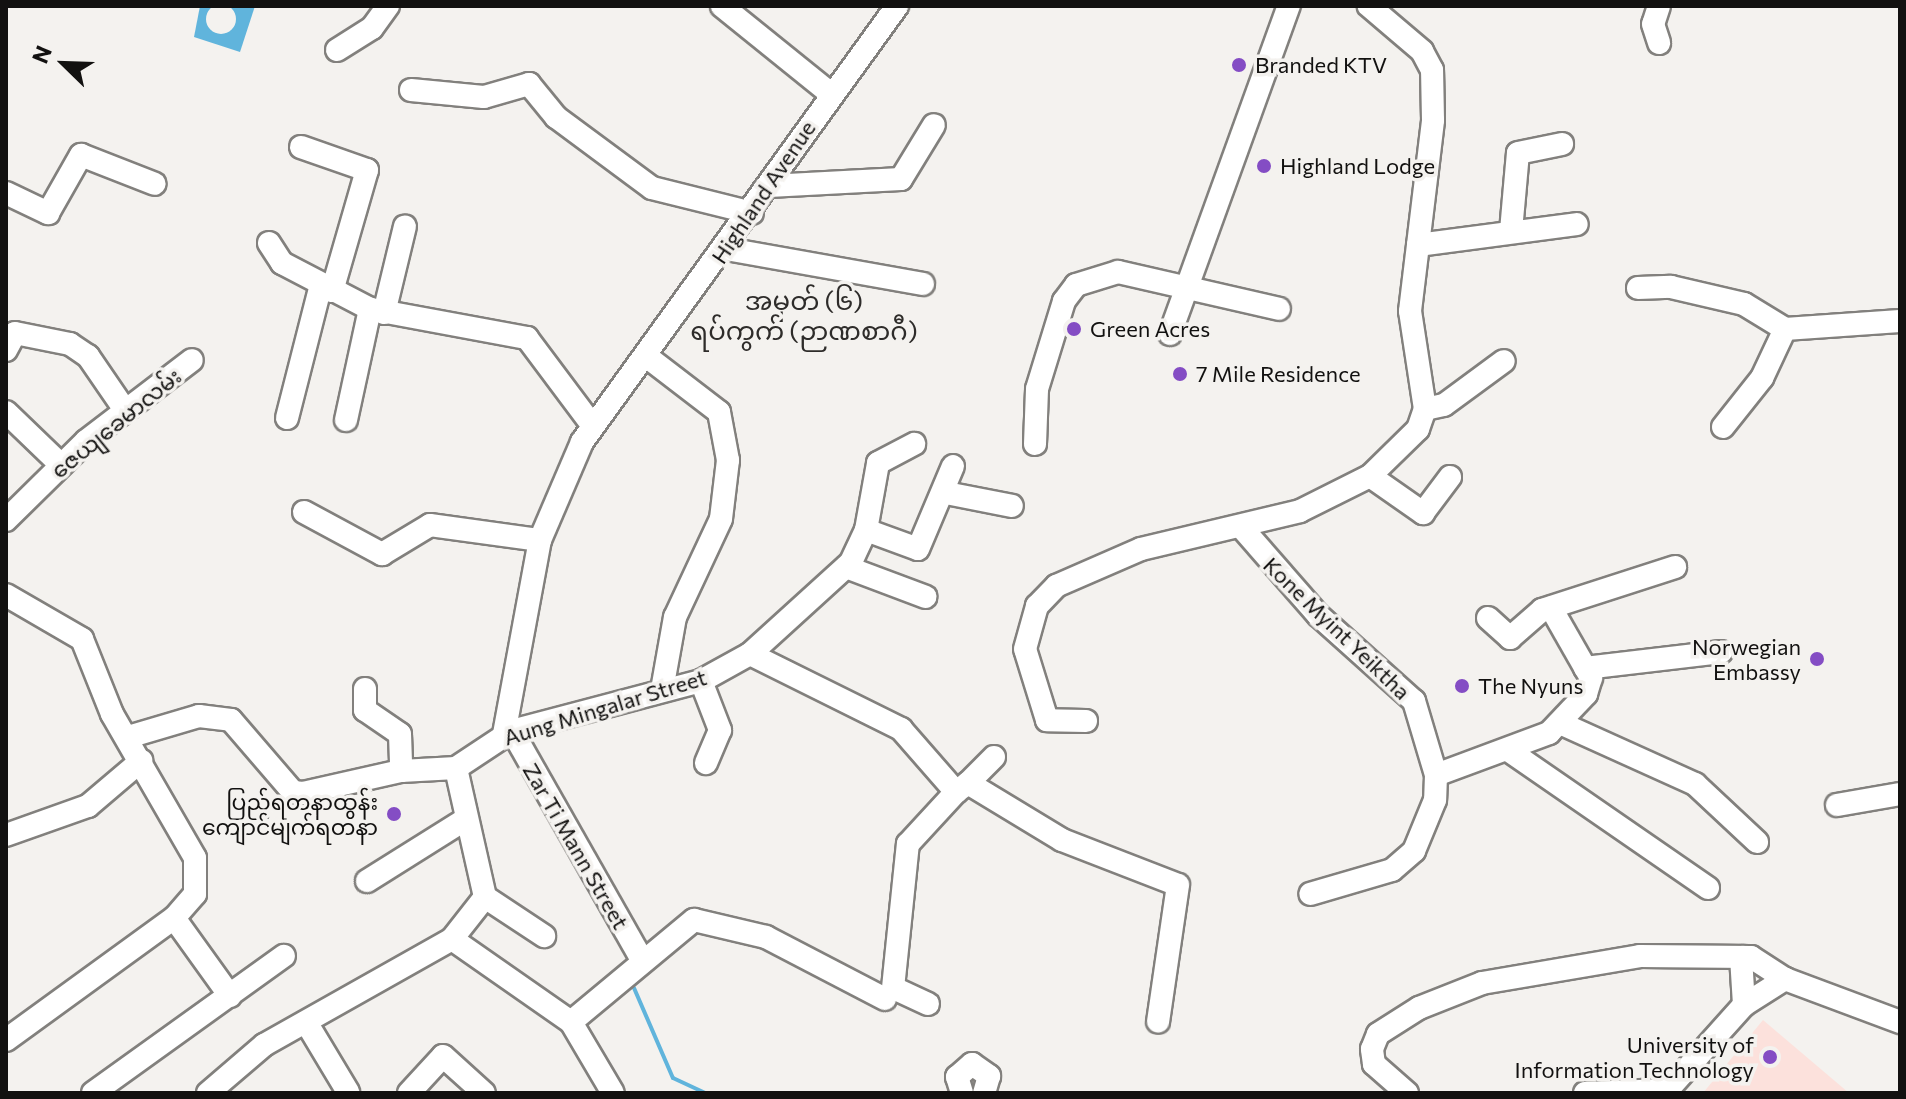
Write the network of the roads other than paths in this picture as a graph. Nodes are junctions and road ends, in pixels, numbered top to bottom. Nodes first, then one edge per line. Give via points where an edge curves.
1 (388, 6) edge
2 (722, 6) edge
3 (897, 6) edge
4 (1289, 6) edge
5 (1369, 6) edge
6 (1659, 6) edge
7 (1659, 43) dead end
8 (337, 50) dead end
9 (411, 90) dead end
10 (831, 94) junction
11 (934, 125) dead end
12 (1562, 144) dead end
13 (301, 147) dead end
14 (155, 184) dead end
15 (769, 186) junction
16 (6, 193) edge
17 (752, 213) junction
18 (1577, 224) dead end
19 (405, 226) dead end
20 (1511, 231) junction
21 (269, 243) dead end
22 (1418, 245) junction
23 (727, 249) junction
24 (923, 284) dead end
25 (1184, 286) junction
26 (327, 288) junction
27 (1638, 288) dead end
28 (1279, 309) dead end
29 (377, 311) junction
30 (1900, 321) edge
31 (1785, 329) junction
32 (1170, 334) dead end
33 (6, 350) edge
34 (646, 356) junction
35 (192, 360) dead end
36 (1504, 361) dead end
37 (1425, 409) junction
38 (125, 410) junction
39 (6, 412) edge
40 (287, 418) dead end
41 (346, 420) dead end
42 (592, 425) junction
43 (1723, 427) dead end
44 (914, 444) dead end
45 (1035, 444) dead end
46 (60, 464) junction
47 (953, 466) dead end
48 (1370, 476) junction
49 (1450, 477) dead end
50 (946, 493) junction
51 (1012, 506) dead end
52 (304, 512) dead end
53 (6, 520) edge
54 (1243, 529) junction
55 (866, 530) junction
56 (540, 540) junction
57 (846, 567) junction
58 (1675, 567) dead end
59 (6, 595) edge
60 (926, 597) dead end
61 (1551, 608) junction
62 (1488, 618) dead end
63 (1721, 652) dead end
64 (750, 654) junction
65 (1588, 673) junction
66 (701, 681) junction
67 (365, 689) dead end
68 (662, 690) junction
69 (1086, 721) dead end
70 (1560, 723) junction
71 (508, 733) junction
72 (128, 737) junction
73 (1508, 750) junction
74 (994, 757) dead end
75 (141, 761) junction
76 (706, 763) dead end
77 (456, 768) junction
78 (401, 771) junction
79 (1436, 775) junction
80 (962, 788) junction
81 (1900, 794) edge
82 (1837, 805) dead end
83 (466, 819) junction
84 (6, 835) edge
85 (1757, 842) dead end
86 (367, 881) dead end
87 (1708, 888) dead end
88 (1310, 894) dead end
89 (485, 897) junction
90 (174, 918) junction
91 (544, 936) dead end
92 (452, 939) junction
93 (284, 956) dead end
94 (1741, 957) junction
95 (642, 960) junction
96 (1785, 979) junction
97 (230, 996) junction
98 (885, 999) dead end
99 (928, 1004) dead end
100 (1744, 1005) junction
101 (306, 1022) junction
102 (571, 1022) junction
103 (1158, 1022) dead end
104 (1900, 1022) edge
105 (6, 1040) edge
106 (602, 1089) edge
107 (1666, 1091) edge
108 (93, 1093) edge
109 (208, 1093) edge
110 (348, 1093) edge
111 (409, 1093) edge
112 (484, 1093) edge
113 (962, 1093) edge
114 (984, 1093) edge
115 (1407, 1093) edge
116 (1585, 1093) edge

1 - 8 street via 372,28
2 - 10 street
3 - 10 street, Highland Avenue
4 - 25 street
5 - 22 street via 1422,51 1432,70
6 - 7 street via 1653,24
9 - 17 street via 484,97 529,84 556,117 652,188
10 - 15 street, Highland Avenue
11 - 15 street via 901,179
12 - 20 street via 1518,153
13 - 26 street via 367,170
14 - 16 street via 81,155 48,213
15 - 17 street, Highland Avenue
17 - 23 street, Highland Avenue
18 - 20 street
19 - 29 street
20 - 22 street
21 - 26 street via 282,263
22 - 37 street via 1410,311
23 - 24 street
23 - 34 street, Highland Avenue
25 - 28 street
25 - 32 street
25 - 45 street via 1118,272 1076,285 1064,301 1037,389
26 - 29 street
26 - 40 street
27 - 31 street via 1671,287 1744,304
29 - 41 street
29 - 42 street via 527,338
30 - 31 street
31 - 43 street via 1762,378
33 - 38 street via 15,333 70,344 88,356
34 - 42 street, Highland Avenue
34 - 68 street via 719,412 728,460 721,519 675,617
35 - 38 street, ဇေယျခေမာလမ်း
36 - 37 street via 1444,405
37 - 48 street via 1418,429
38 - 46 street, ဇေယျခေမာလမ်း
39 - 46 street
42 - 56 street, Highland Avenue
44 - 55 street, Aung Mingalar Street via 878,463
46 - 53 street, ဇေယျခေမာလမ်း
47 - 50 street
48 - 49 street via 1423,513
48 - 54 street
50 - 51 street
50 - 55 street via 918,549
52 - 56 street via 382,554 430,525
54 - 69 street via 1141,549 1056,586 1037,606 1025,649 1047,720
54 - 79 street, Kone Myint Yeiktha via 1318,615 1414,701
55 - 57 street, Aung Mingalar Street
56 - 71 street, Highland Avenue
57 - 60 street
57 - 64 street, Aung Mingalar Street
58 - 61 street
59 - 72 street via 82,639
61 - 62 street via 1510,638
61 - 65 street
63 - 65 street
64 - 66 street, Aung Mingalar Street
64 - 80 street via 901,729
65 - 70 street
66 - 68 street, Aung Mingalar Street
66 - 76 street via 720,730
67 - 78 street via 365,710 400,734
68 - 71 street, Aung Mingalar Street
70 - 73 street
70 - 85 street via 1695,784
71 - 77 street, Aung Mingalar Street
71 - 95 street, Zar Ti Mann Street
72 - 75 street
72 - 78 street via 199,716 231,720 293,792
73 - 79 street
73 - 87 street
74 - 80 street
75 - 84 street via 88,806
75 - 90 street via 200,875
77 - 78 street
77 - 83 street
79 - 88 street, Kone Myint Yeiktha via 1432,811 1414,851 1392,870
80 - 99 street via 908,844 893,988
80 - 103 street via 1062,840 1178,885
81 - 82 street
83 - 86 street
83 - 89 street
89 - 91 street
89 - 92 street
90 - 97 street
90 - 105 street
92 - 101 street
92 - 102 street
93 - 97 street
94 - 96 street
94 - 100 street
94 - 115 street via 1640,956 1558,968 1482,983 1419,1008 1378,1034 1372,1049 1374,1064
95 - 98 street via 694,920 713,920 766,937
95 - 102 street
96 - 100 street
96 - 104 street
97 - 108 street
100 - 107 street
101 - 109 street via 264,1045
101 - 110 street
102 - 106 street
107 - 116 street
111 - 112 street via 443,1056
113 - 114 street via 957,1077 972,1064 989,1076

